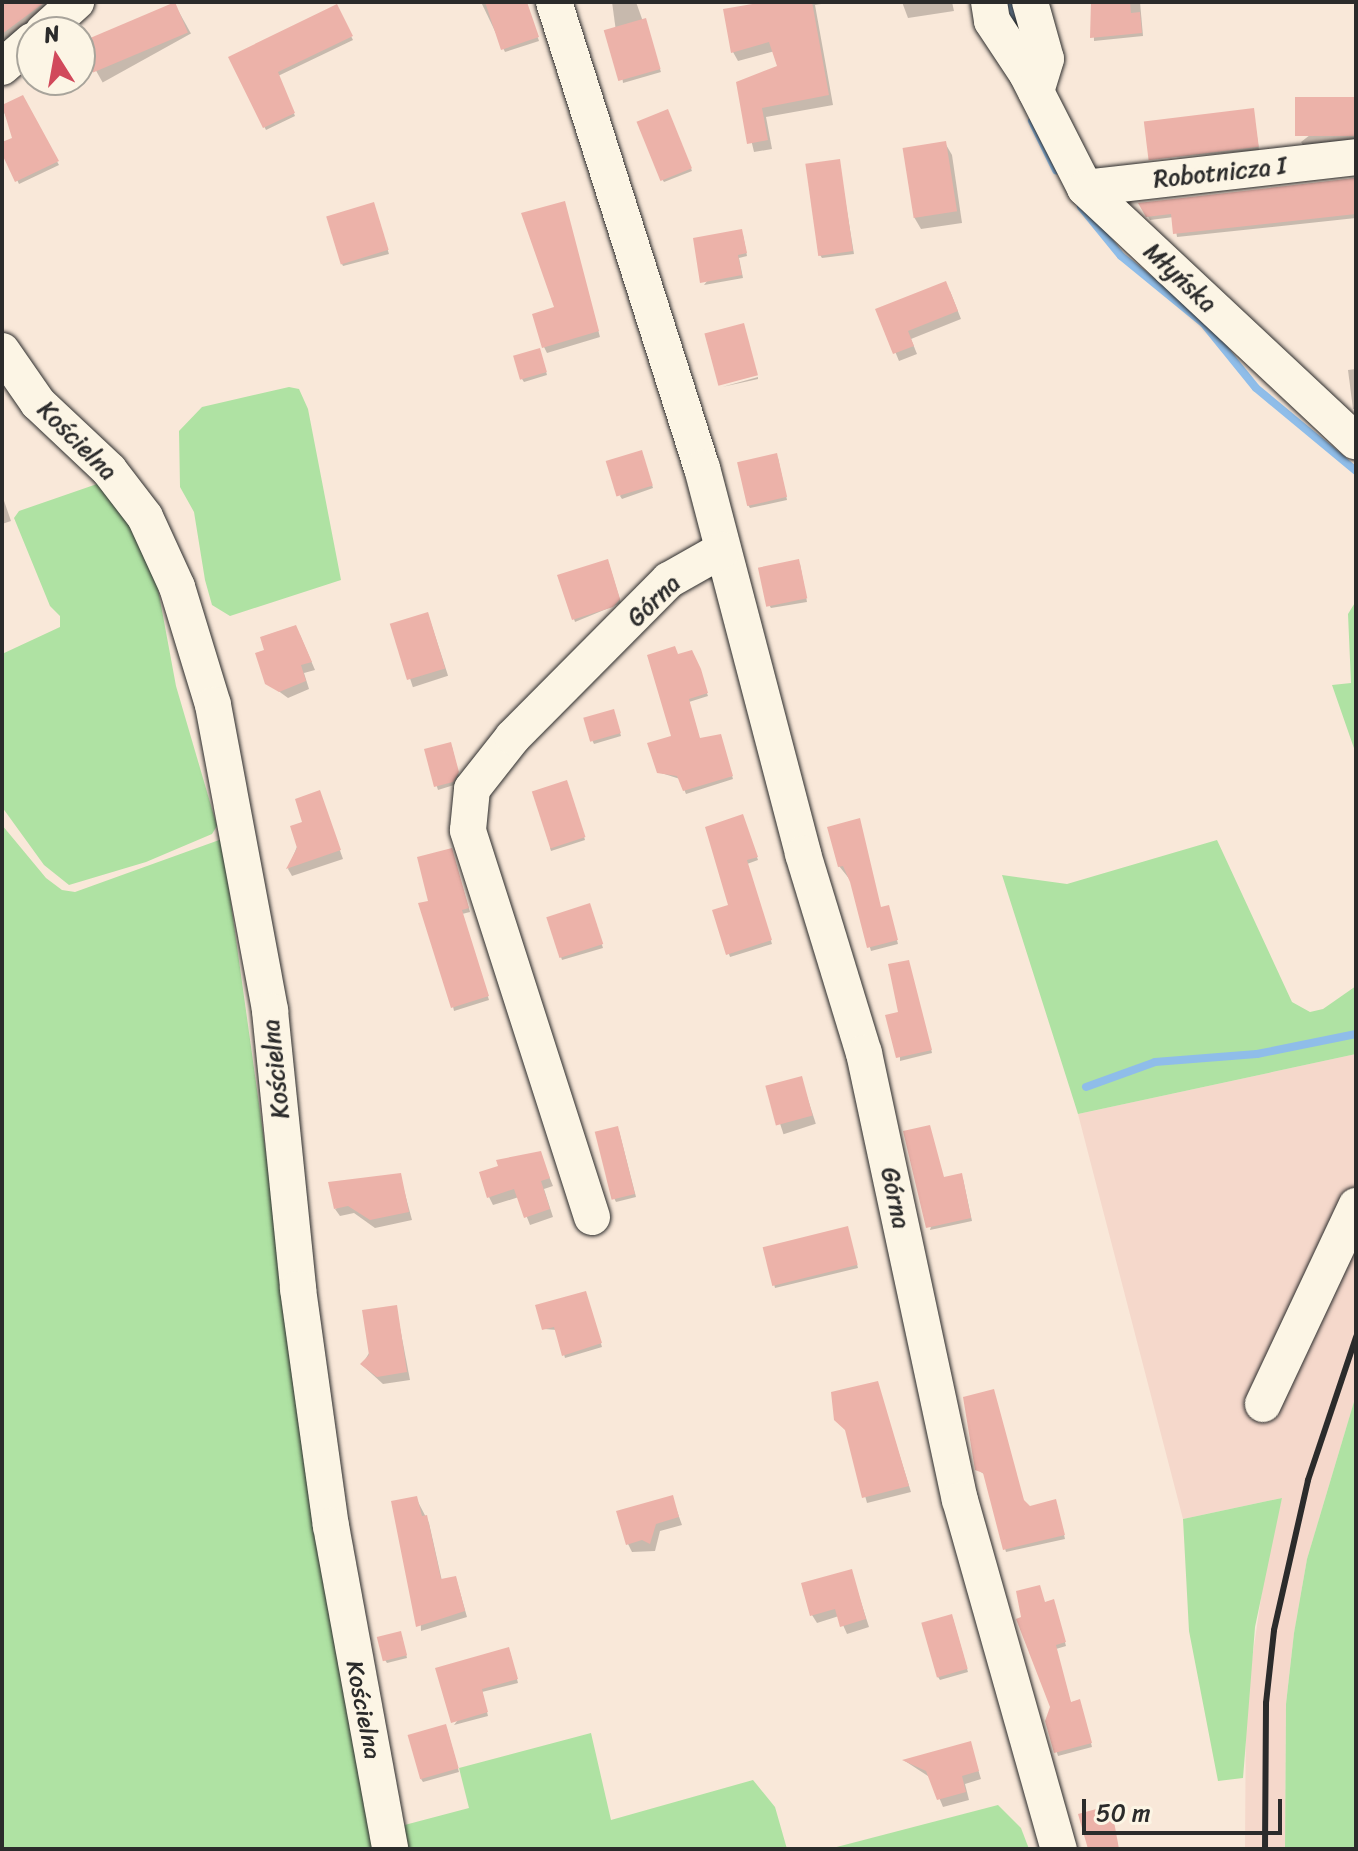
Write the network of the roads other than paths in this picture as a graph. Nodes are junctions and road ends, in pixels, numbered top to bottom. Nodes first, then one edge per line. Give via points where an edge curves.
1 (76, 2) edge
2 (554, 2) edge
3 (989, 2) edge
4 (1030, 2) edge
5 (61, 16) edge
6 (1024, 73) junction
7 (1356, 157) edge
8 (1085, 188) junction
9 (2, 351) edge
10 (1356, 442) edge
11 (722, 550) junction
12 (1356, 1206) edge
13 (592, 1217) dead end
14 (1263, 1404) dead end
15 (390, 1849) edge
16 (1059, 1849) edge

1 - 5 street
2 - 11 street, Górna via 702,468
3 - 6 street, Młyńska
4 - 6 street via 1046,59
6 - 8 street, Młyńska
7 - 8 street, Robotnicza I
8 - 10 street, Młyńska
9 - 15 street, Kościelna via 38,403 109,470 145,517 177,587 213,705 270,1011 298,1289 331,1526
11 - 13 street, Górna via 669,580 513,737 472,789 468,830
11 - 16 street, Górna via 803,854 864,1053 960,1500
12 - 14 street

